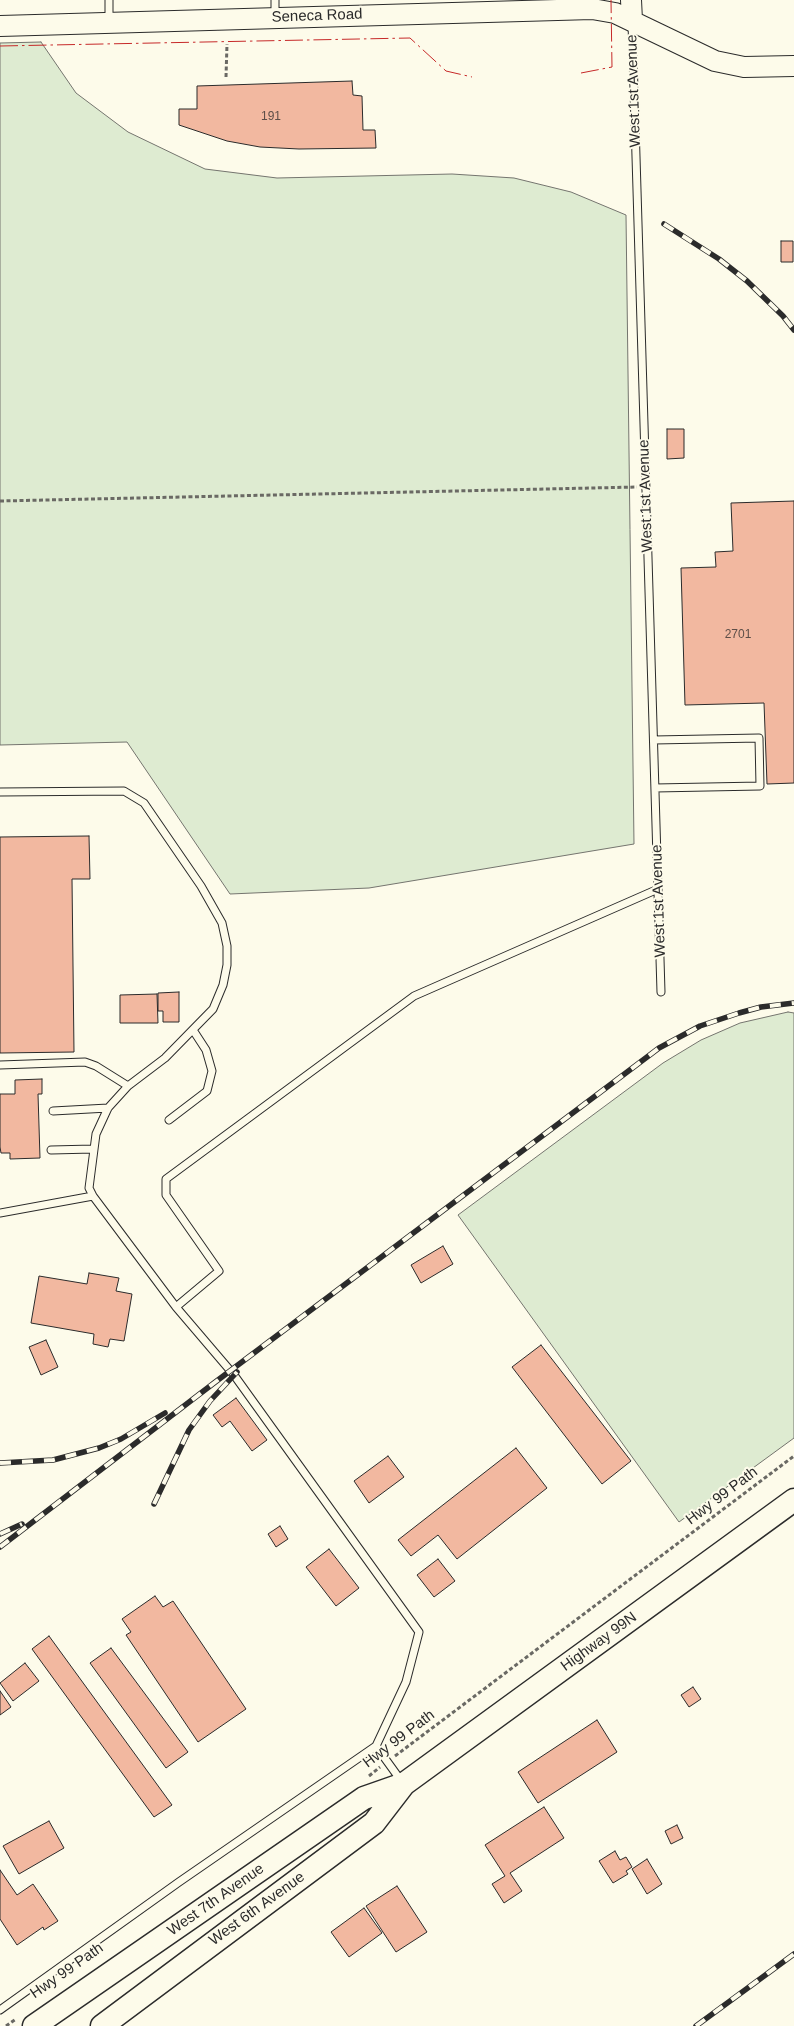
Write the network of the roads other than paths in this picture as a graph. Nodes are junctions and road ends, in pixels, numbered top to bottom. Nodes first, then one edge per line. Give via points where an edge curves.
1 (109, 0) edge
2 (631, 0) edge
3 (275, 9) edge
4 (632, 20) junction
5 (109, 23) junction
6 (0, 26) edge
7 (794, 66) edge
8 (654, 740) junction
9 (655, 788) junction
10 (0, 792) edge
11 (658, 889) junction
12 (661, 992) dead end
13 (193, 1030) junction
14 (0, 1065) edge
15 (128, 1086) junction
16 (108, 1108) junction
17 (53, 1110) dead end
18 (168, 1120) dead end
19 (93, 1149) junction
20 (52, 1150) dead end
21 (92, 1196) junction
22 (0, 1213) edge
23 (176, 1307) junction
24 (794, 1500) edge
25 (376, 1746) junction
26 (404, 1784) junction
27 (0, 2010) edge
28 (28, 2020) edge
29 (102, 2026) edge

1 - 5 lane
2 - 4 main road, West 1st Avenue
3 - 4 main road, Seneca Road via 592,8
3 - 5 main road, Seneca Road
4 - 7 main road, Seneca Road via 715,61 744,67
4 - 8 lane, West 1st Avenue
5 - 6 main road, Seneca Road
8 - 9 lane, West 1st Avenue
8 - 9 lane via 759,738 760,786
9 - 11 lane, West 1st Avenue
10 - 13 lane via 124,791 144,803 201,886 222,923 227,946 223,985 213,1009
11 - 12 lane, West 1st Avenue
11 - 23 lane via 414,996 166,1179 166,1195 218,1271
13 - 15 lane via 165,1058
13 - 18 lane via 206,1050 212,1071 207,1091
14 - 15 lane via 85,1062
15 - 16 lane
16 - 17 lane
16 - 19 lane
19 - 20 lane
19 - 21 lane via 89,1188
21 - 22 lane
21 - 23 lane
23 - 25 lane via 234,1375 419,1632 406,1682
24 - 26 main road, Highway 99N
25 - 26 lane
25 - 27 lane
26 - 28 main road, West 7th Avenue via 364,1798
26 - 29 main road, West 6th Avenue via 374,1823

